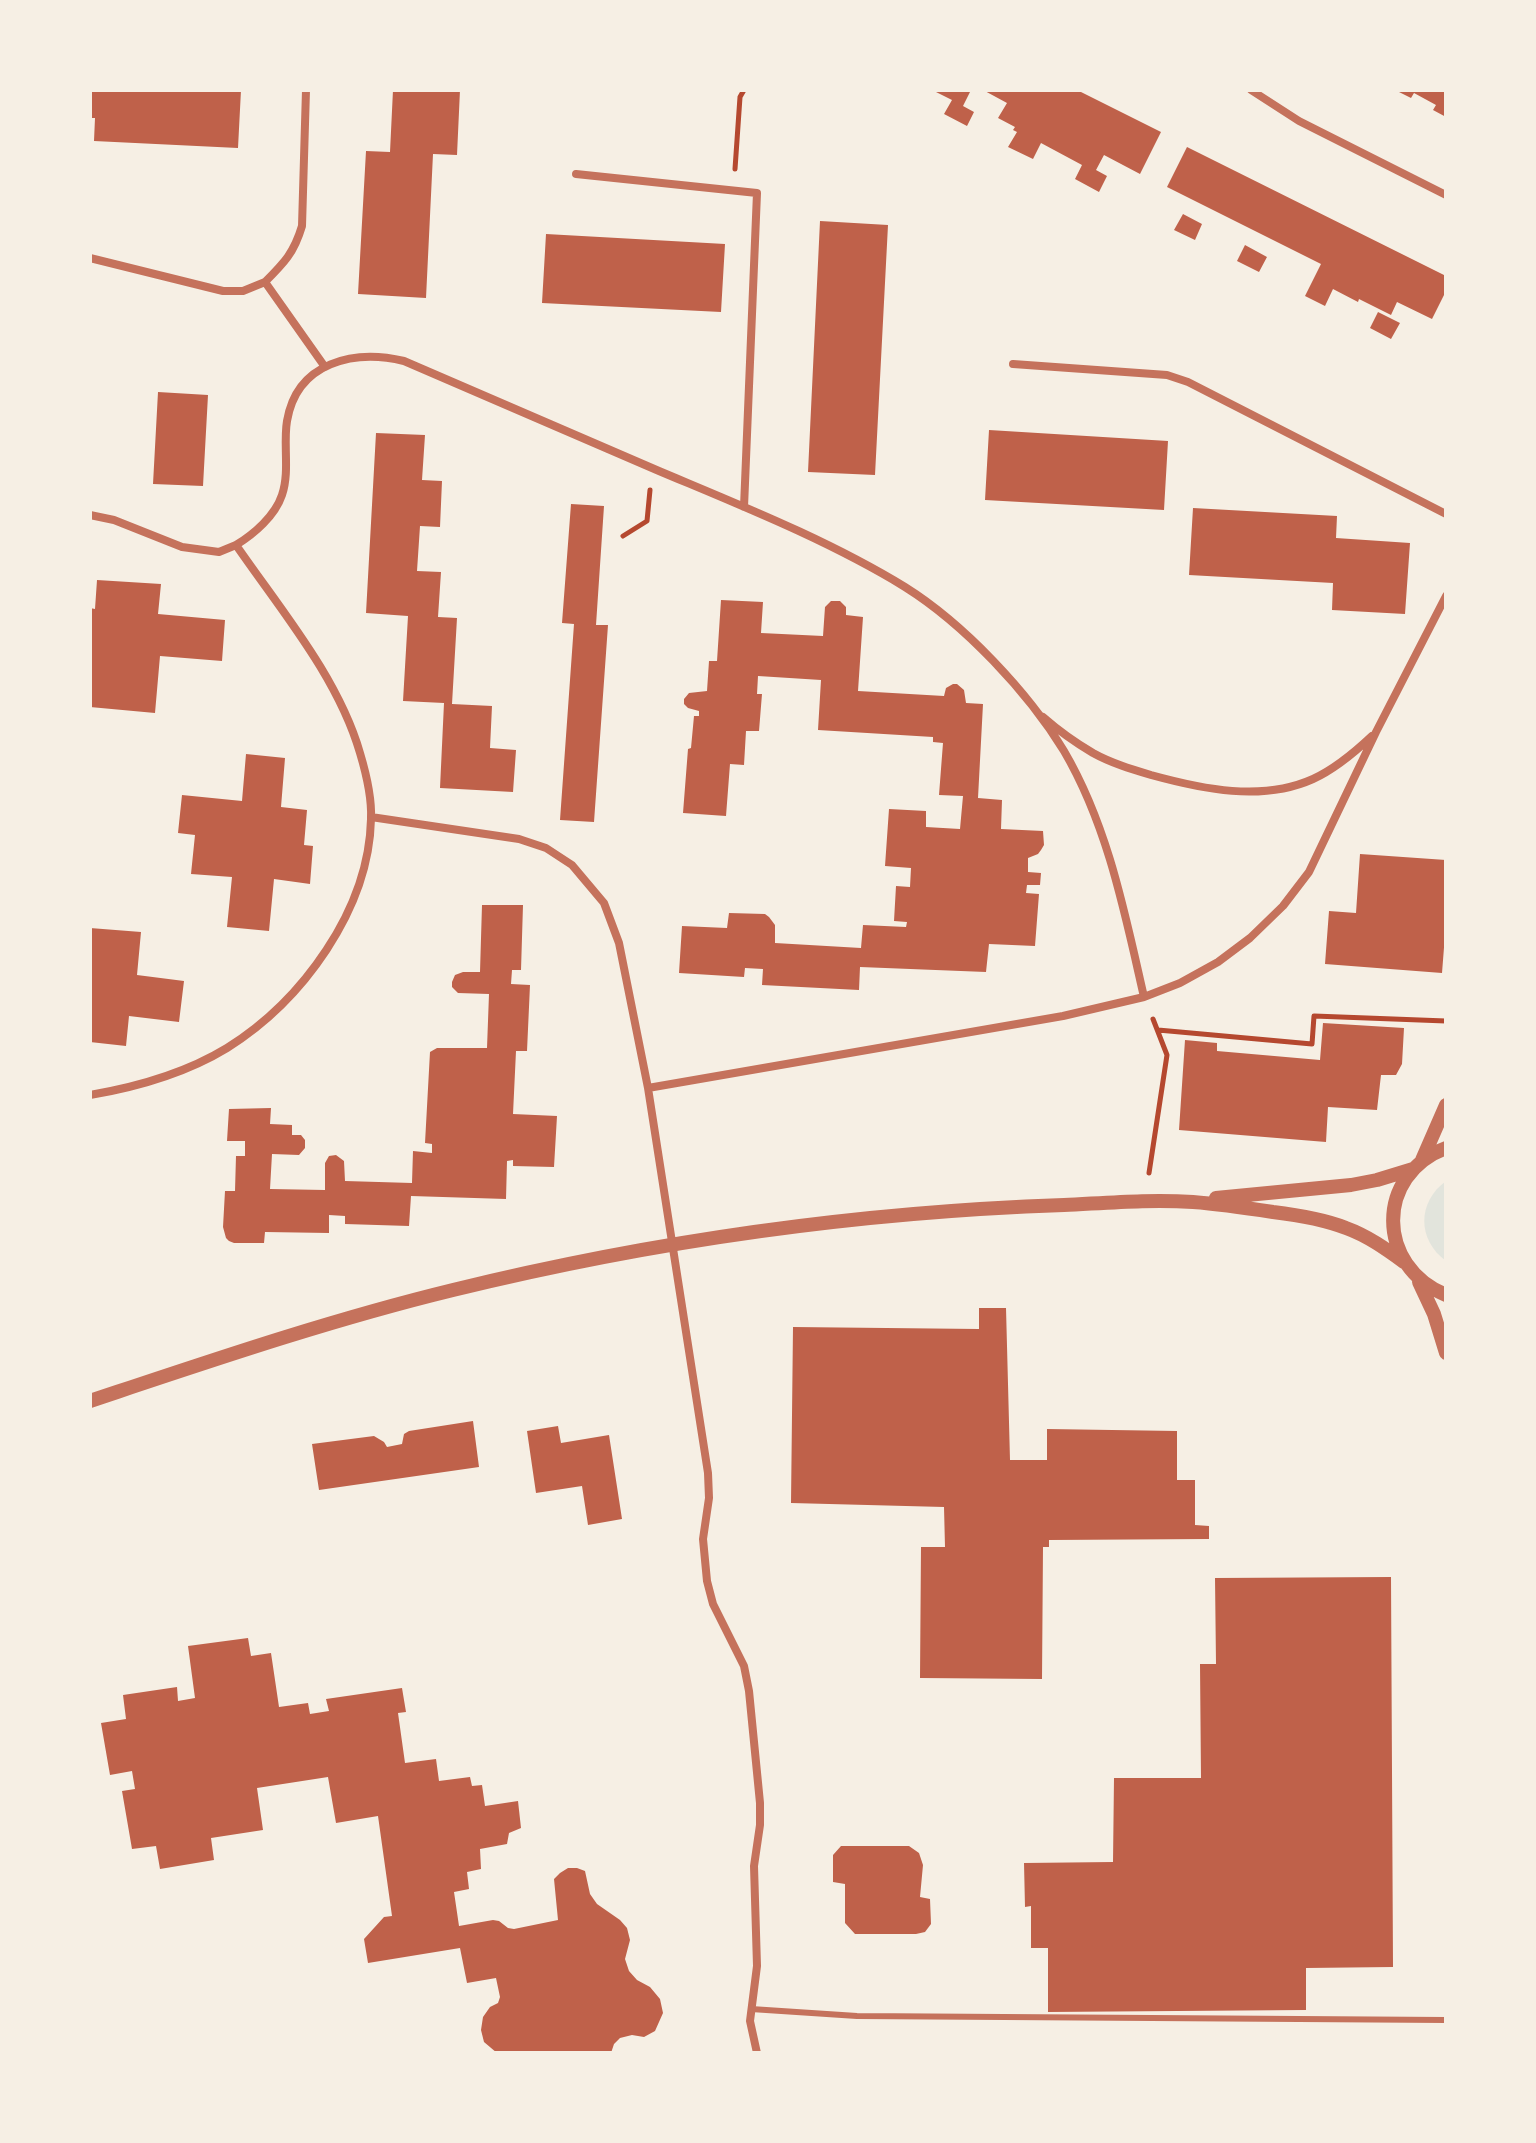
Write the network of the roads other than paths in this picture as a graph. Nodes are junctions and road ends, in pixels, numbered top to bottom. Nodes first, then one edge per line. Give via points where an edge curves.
1 (306, 90) edge
2 (1251, 90) edge
3 (576, 174) dead end
4 (1446, 195) edge
5 (90, 258) edge
6 (265, 282) junction
7 (1013, 364) dead end
8 (325, 367) junction
9 (744, 507) junction
10 (1446, 514) edge
11 (90, 515) edge
12 (236, 545) junction
13 (1446, 596) edge
14 (1034, 709) junction
15 (1376, 732) junction
16 (371, 817) junction
17 (1144, 997) junction
18 (648, 1088) junction
19 (90, 1095) edge
20 (1446, 1105) edge
21 (1446, 1148) edge
22 (1417, 1165) junction
23 (1190, 1202) junction
24 (673, 1245) junction
25 (1404, 1262) junction
26 (1417, 1278) junction
27 (1446, 1295) edge
28 (1446, 1353) edge
29 (90, 1401) edge
30 (751, 2009) junction
31 (1446, 2020) edge
32 (757, 2053) edge

1 - 6 street via 302,226 287,261
2 - 4 street via 1299,121
3 - 9 street via 757,193
5 - 6 street via 223,291 243,291
6 - 8 street
7 - 10 street via 1167,375 1188,382
8 - 9 street via 361,356 404,361
8 - 12 street via 300,388 291,404 282,496 268,518
9 - 14 street via 908,589 994,661
11 - 12 street via 182,547 219,552
12 - 16 street via 326,675 347,716 360,753
13 - 15 street
14 - 15 street via 1059,731 1124,767 1209,789 1250,792 1313,779
14 - 17 street via 1063,750 1096,819
15 - 17 street via 1309,872 1283,906 1218,962
16 - 18 street via 519,839 572,865 604,903 612,922
16 - 19 street via 357,890 341,923 311,972 273,1015 189,1067
17 - 18 street via 1063,1016
18 - 24 street
20 - 22 street
21 - 22 street
22 - 23 street via 1351,1185
22 - 25 street via 1397,1195 1393,1214
23 - 24 street via 918,1214
23 - 25 street via 1332,1223 1370,1238
24 - 29 street via 430,1296
24 - 30 street via 710,1486 703,1539 707,1581 744,1666 749,1691 760,1803 754,1866 757,1966
25 - 26 street
26 - 27 street
26 - 28 street
30 - 31 lane via 857,2016
30 - 32 street

